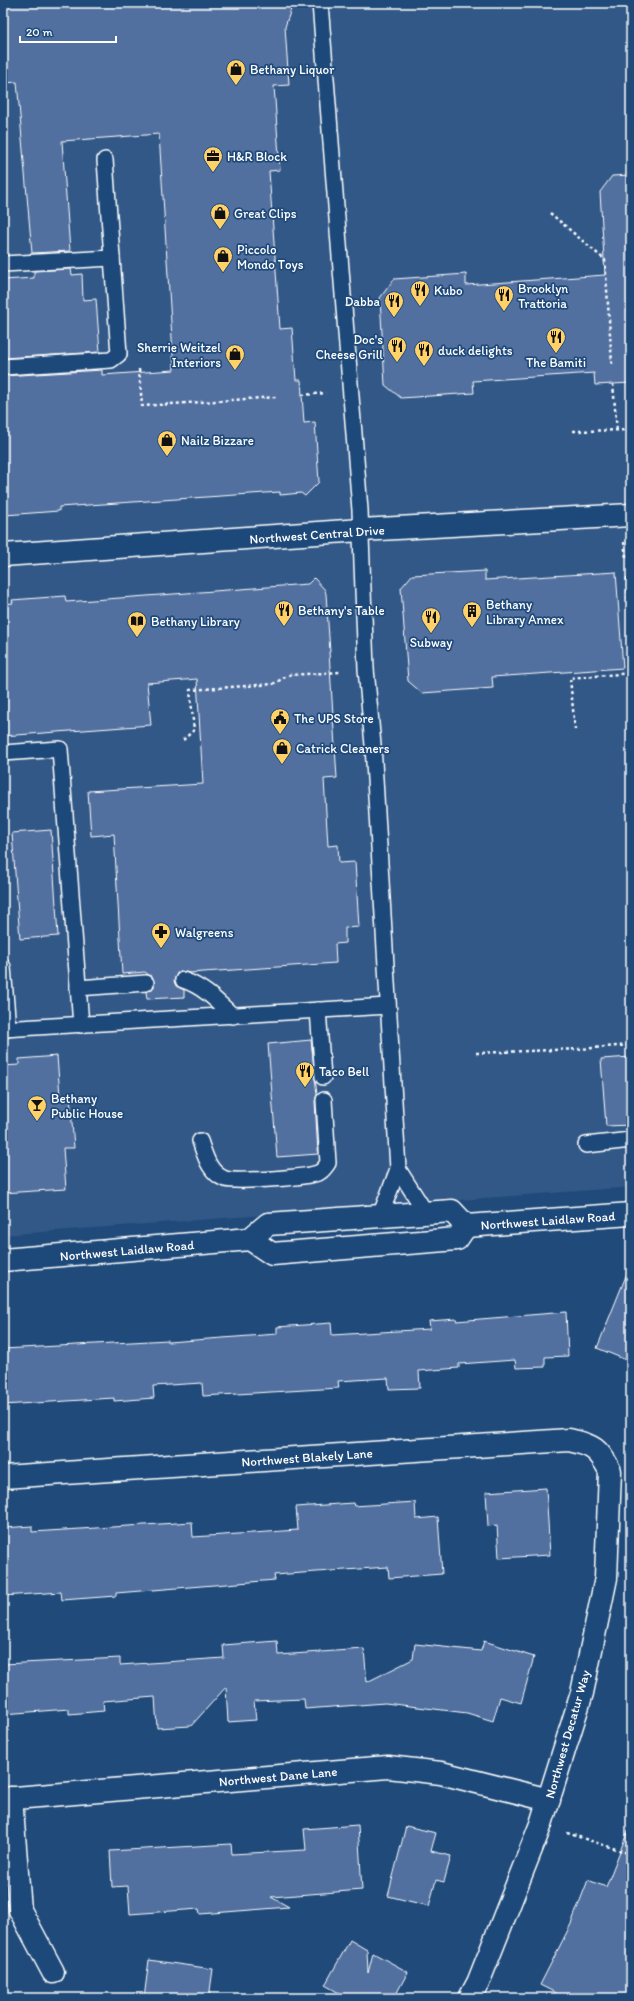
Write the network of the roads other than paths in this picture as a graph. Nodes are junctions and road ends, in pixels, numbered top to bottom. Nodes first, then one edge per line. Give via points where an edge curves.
1 (320, 3) edge
2 (105, 160) dead end
3 (112, 258) junction
4 (3, 264) edge
5 (3, 367) edge
6 (631, 515) edge
7 (361, 530) junction
8 (3, 555) edge
9 (3, 753) edge
10 (3, 967) edge
11 (183, 980) dead end
12 (146, 983) dead end
13 (78, 988) junction
14 (388, 1006) junction
15 (318, 1010) junction
16 (232, 1016) junction
17 (81, 1025) junction
18 (5, 1029) edge
19 (323, 1077) dead end
20 (324, 1100) dead end
21 (631, 1140) edge
22 (200, 1141) dead end
23 (586, 1145) dead end
24 (398, 1168) junction
25 (426, 1213) junction
26 (631, 1214) edge
27 (380, 1216) junction
28 (466, 1226) junction
29 (250, 1240) junction
30 (3, 1260) edge
31 (604, 1459) joint
32 (3, 1477) edge
33 (7, 1799) edge
34 (549, 1800) junction
35 (53, 1972) dead end
36 (470, 1998) edge

1 - 7 lane
2 - 3 lane
3 - 4 lane
3 - 5 lane via 119,354 111,360
6 - 7 street, Northwest Central Drive
7 - 8 street, Northwest Central Drive
7 - 14 lane via 366,670 373,745
9 - 13 lane via 60,749
10 - 18 lane
11 - 16 lane via 209,993
12 - 13 lane
13 - 17 lane
14 - 15 lane
14 - 24 lane
15 - 16 lane
15 - 19 lane
16 - 17 lane
17 - 18 lane
20 - 22 lane via 328,1163 321,1172 249,1180 225,1178 210,1166
21 - 23 lane
24 - 25 lane
24 - 27 lane
25 - 27 street, Northwest Laidlaw Road
25 - 28 street, Northwest Laidlaw Road via 452,1211
26 - 28 street, Northwest Laidlaw Road
27 - 29 street, Northwest Laidlaw Road via 268,1224
28 - 29 street, Northwest Laidlaw Road via 457,1239 272,1254
29 - 30 street, Northwest Laidlaw Road
31 - 32 street, Northwest Blakely Lane via 590,1444 570,1440
31 - 34 street, Northwest Decatur Way via 610,1471 606,1578 582,1693
33 - 34 street, Northwest Dane Lane via 388,1767 441,1773
33 - 35 street via 20,1910
34 - 36 street, Northwest Decatur Way

